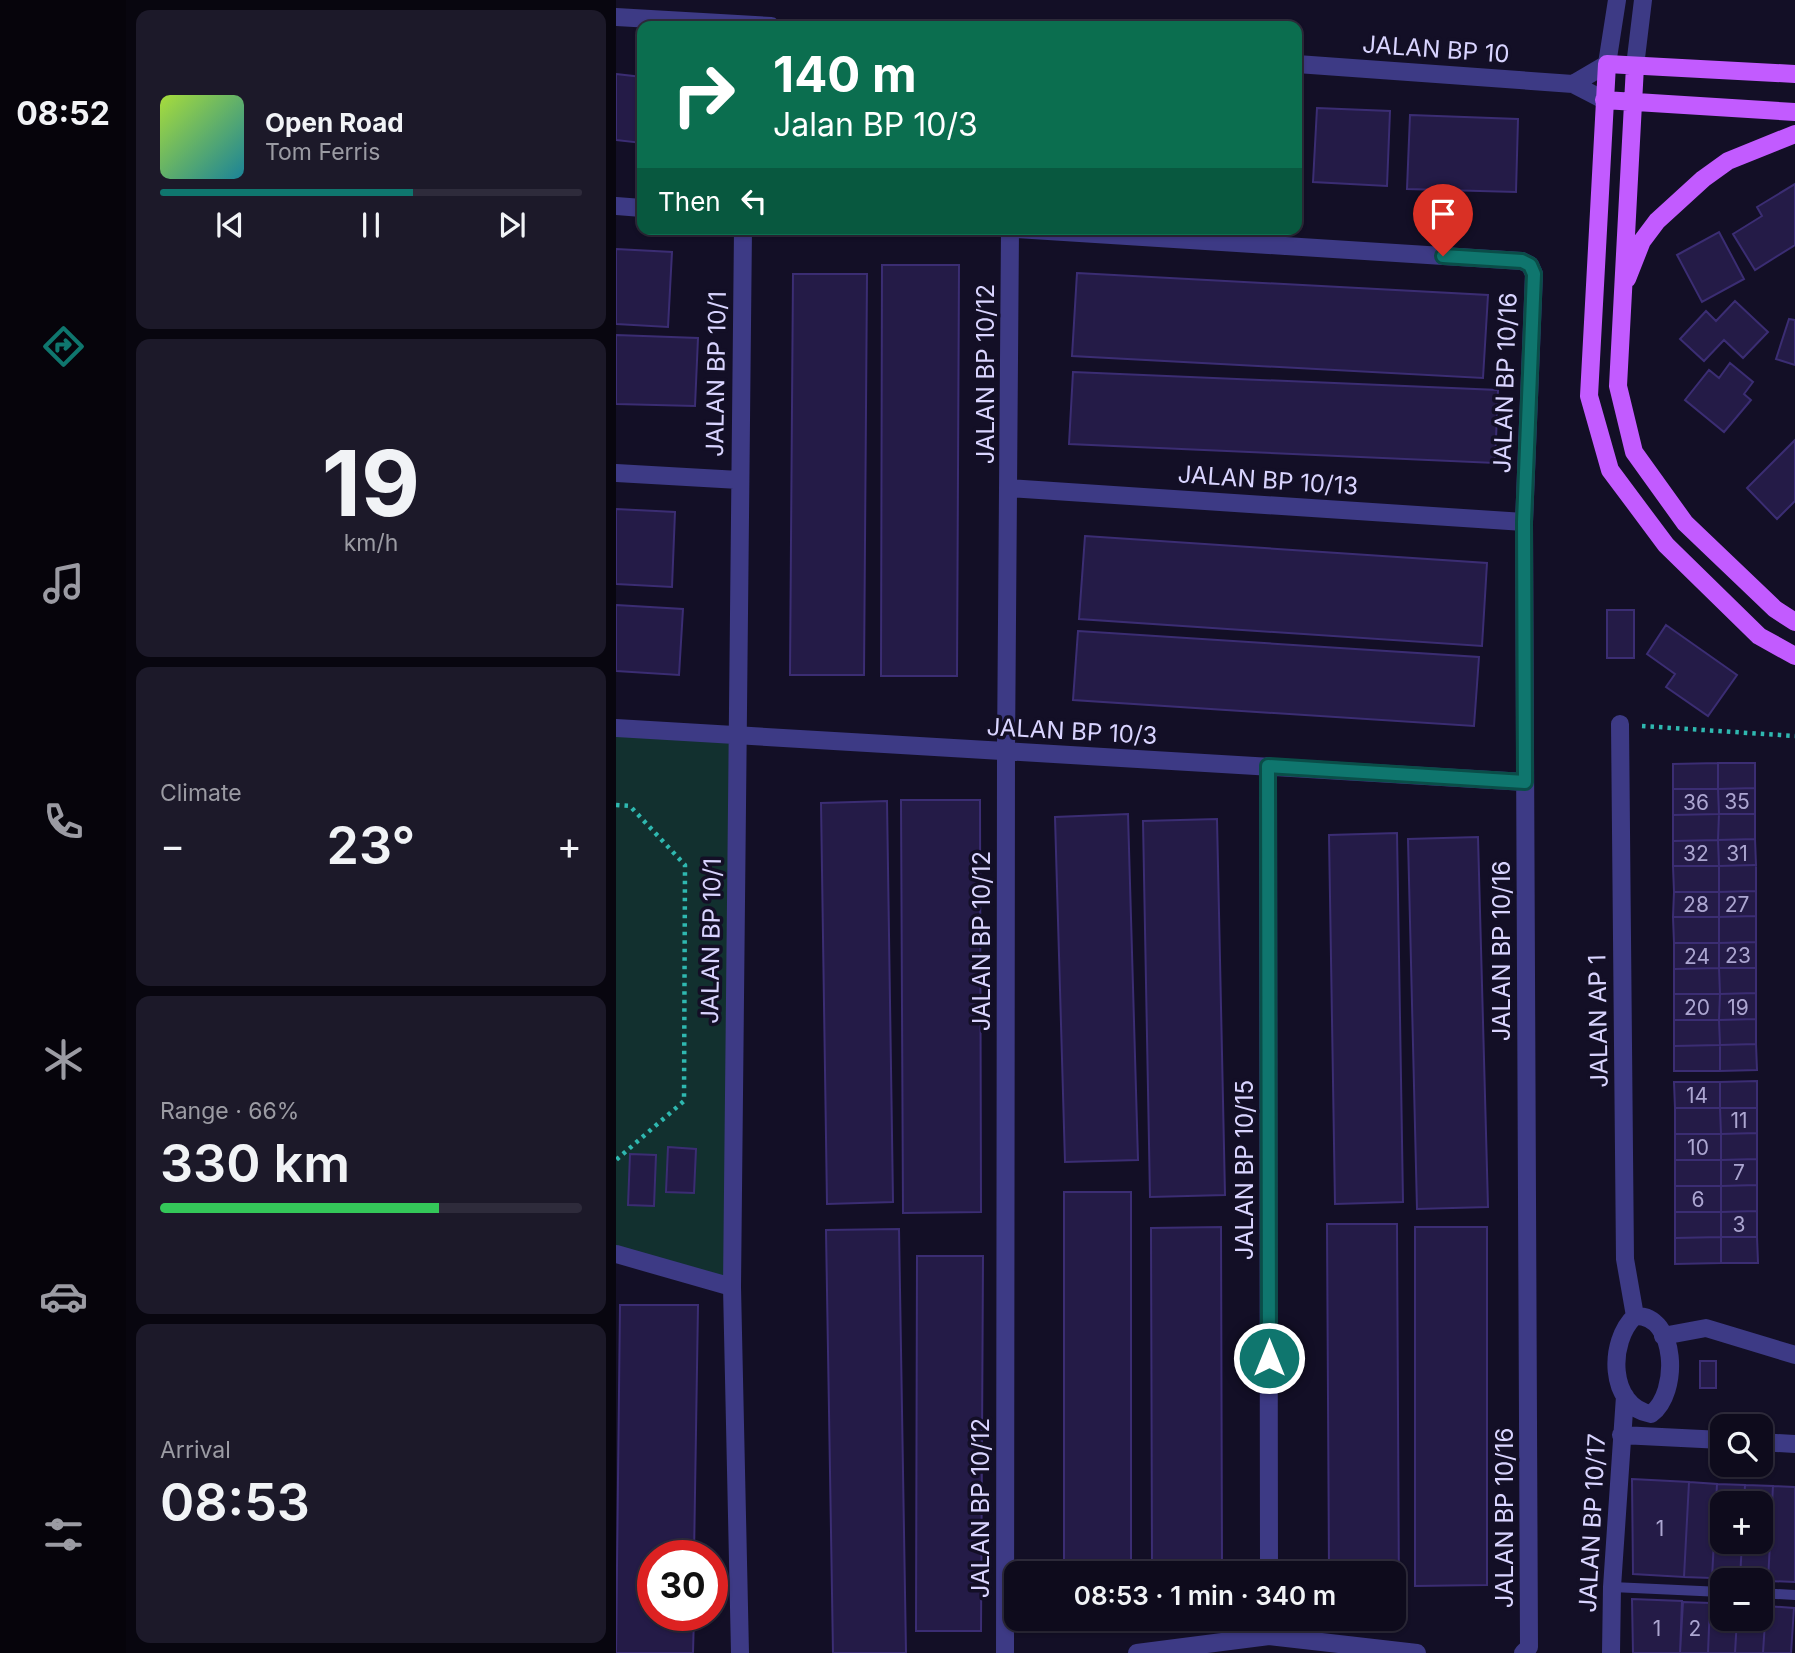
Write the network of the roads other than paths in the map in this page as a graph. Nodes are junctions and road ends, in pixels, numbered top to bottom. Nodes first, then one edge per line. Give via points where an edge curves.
1 (1617, 0) edge
2 (1643, 0) edge
3 (616, 17) edge
4 (679, 21) edge
5 (1302, 64) edge
6 (1608, 64) junction
7 (1635, 65) junction
8 (1795, 74) edge
9 (1573, 84) junction
10 (1604, 100) junction
11 (1631, 103) junction
12 (1795, 112) edge
13 (1795, 134) edge
14 (616, 206) edge
15 (637, 208) edge
16 (743, 235) edge
17 (1012, 235) edge
18 (1108, 235) edge
19 (1621, 295) junction
20 (616, 473) edge
21 (739, 480) junction
22 (1008, 488) junction
23 (1524, 522) junction
24 (1795, 622) edge
25 (1795, 656) edge
26 (1620, 724) road end
27 (616, 728) edge
28 (737, 735) junction
29 (1006, 752) junction
30 (1268, 766) junction
31 (1525, 782) junction
32 (616, 1254) edge
33 (732, 1287) junction
34 (1635, 1316) junction
35 (1663, 1336) junction
36 (1795, 1355) edge
37 (1625, 1396) junction
38 (1621, 1435) junction
39 (1710, 1439) edge
40 (1773, 1443) edge
41 (1795, 1444) edge
42 (1269, 1561) edge
43 (1612, 1587) junction
44 (1710, 1591) edge
45 (1773, 1594) edge
46 (1795, 1595) edge
47 (1249, 1631) edge
48 (1292, 1631) edge
49 (1526, 1650) edge
50 (740, 1653) edge
51 (1005, 1653) edge
52 (1138, 1653) edge
53 (1417, 1653) edge
54 (1611, 1653) edge

1 - 6 street
2 - 7 street
3 - 4 street
5 - 9 street, JALAN BP 10
6 - 7 main road
6 - 9 street
6 - 10 main road
7 - 8 main road
7 - 11 main road
9 - 10 street
10 - 11 main road
10 - 25 main road via 1589,396 1610,470 1666,545 1759,636
11 - 12 main road
11 - 19 main road
13 - 19 main road via 1728,161 1693,187 1642,241
14 - 15 street
16 - 21 street, JALAN BP 10/1
17 - 22 street, JALAN BP 10/12
18 - 23 street, JALAN BP 10/16 via 1530,265 1534,274
19 - 24 main road via 1618,386 1634,452 1685,523 1775,609
20 - 21 street
21 - 28 street, JALAN BP 10/1
22 - 23 street, JALAN BP 10/13
22 - 29 street, JALAN BP 10/12
23 - 31 street, JALAN BP 10/16
26 - 34 street, JALAN AP 1 via 1625,1259
27 - 28 street, JALAN BP 10/3
28 - 29 street, JALAN BP 10/3
28 - 33 street, JALAN BP 10/1
29 - 30 street, JALAN BP 10/3
29 - 51 street, JALAN BP 10/12
30 - 31 street, JALAN BP 10/3
30 - 42 street, JALAN BP 10/15
31 - 49 street, JALAN BP 10/16
32 - 33 street
33 - 50 street, JALAN BP 10/1
34 - 35 street via 1649,1319
34 - 37 street, JALAN BP 10/17 via 1624,1326 1616,1361
35 - 36 street via 1706,1328
35 - 37 street, JALAN BP 10/17 via 1671,1366 1666,1397 1651,1414
37 - 38 street, JALAN BP 10/17
38 - 39 street
38 - 43 street, JALAN BP 10/17
40 - 41 street
43 - 44 lane
43 - 54 street, JALAN BP 10/17
45 - 46 lane
47 - 52 street
48 - 53 street

